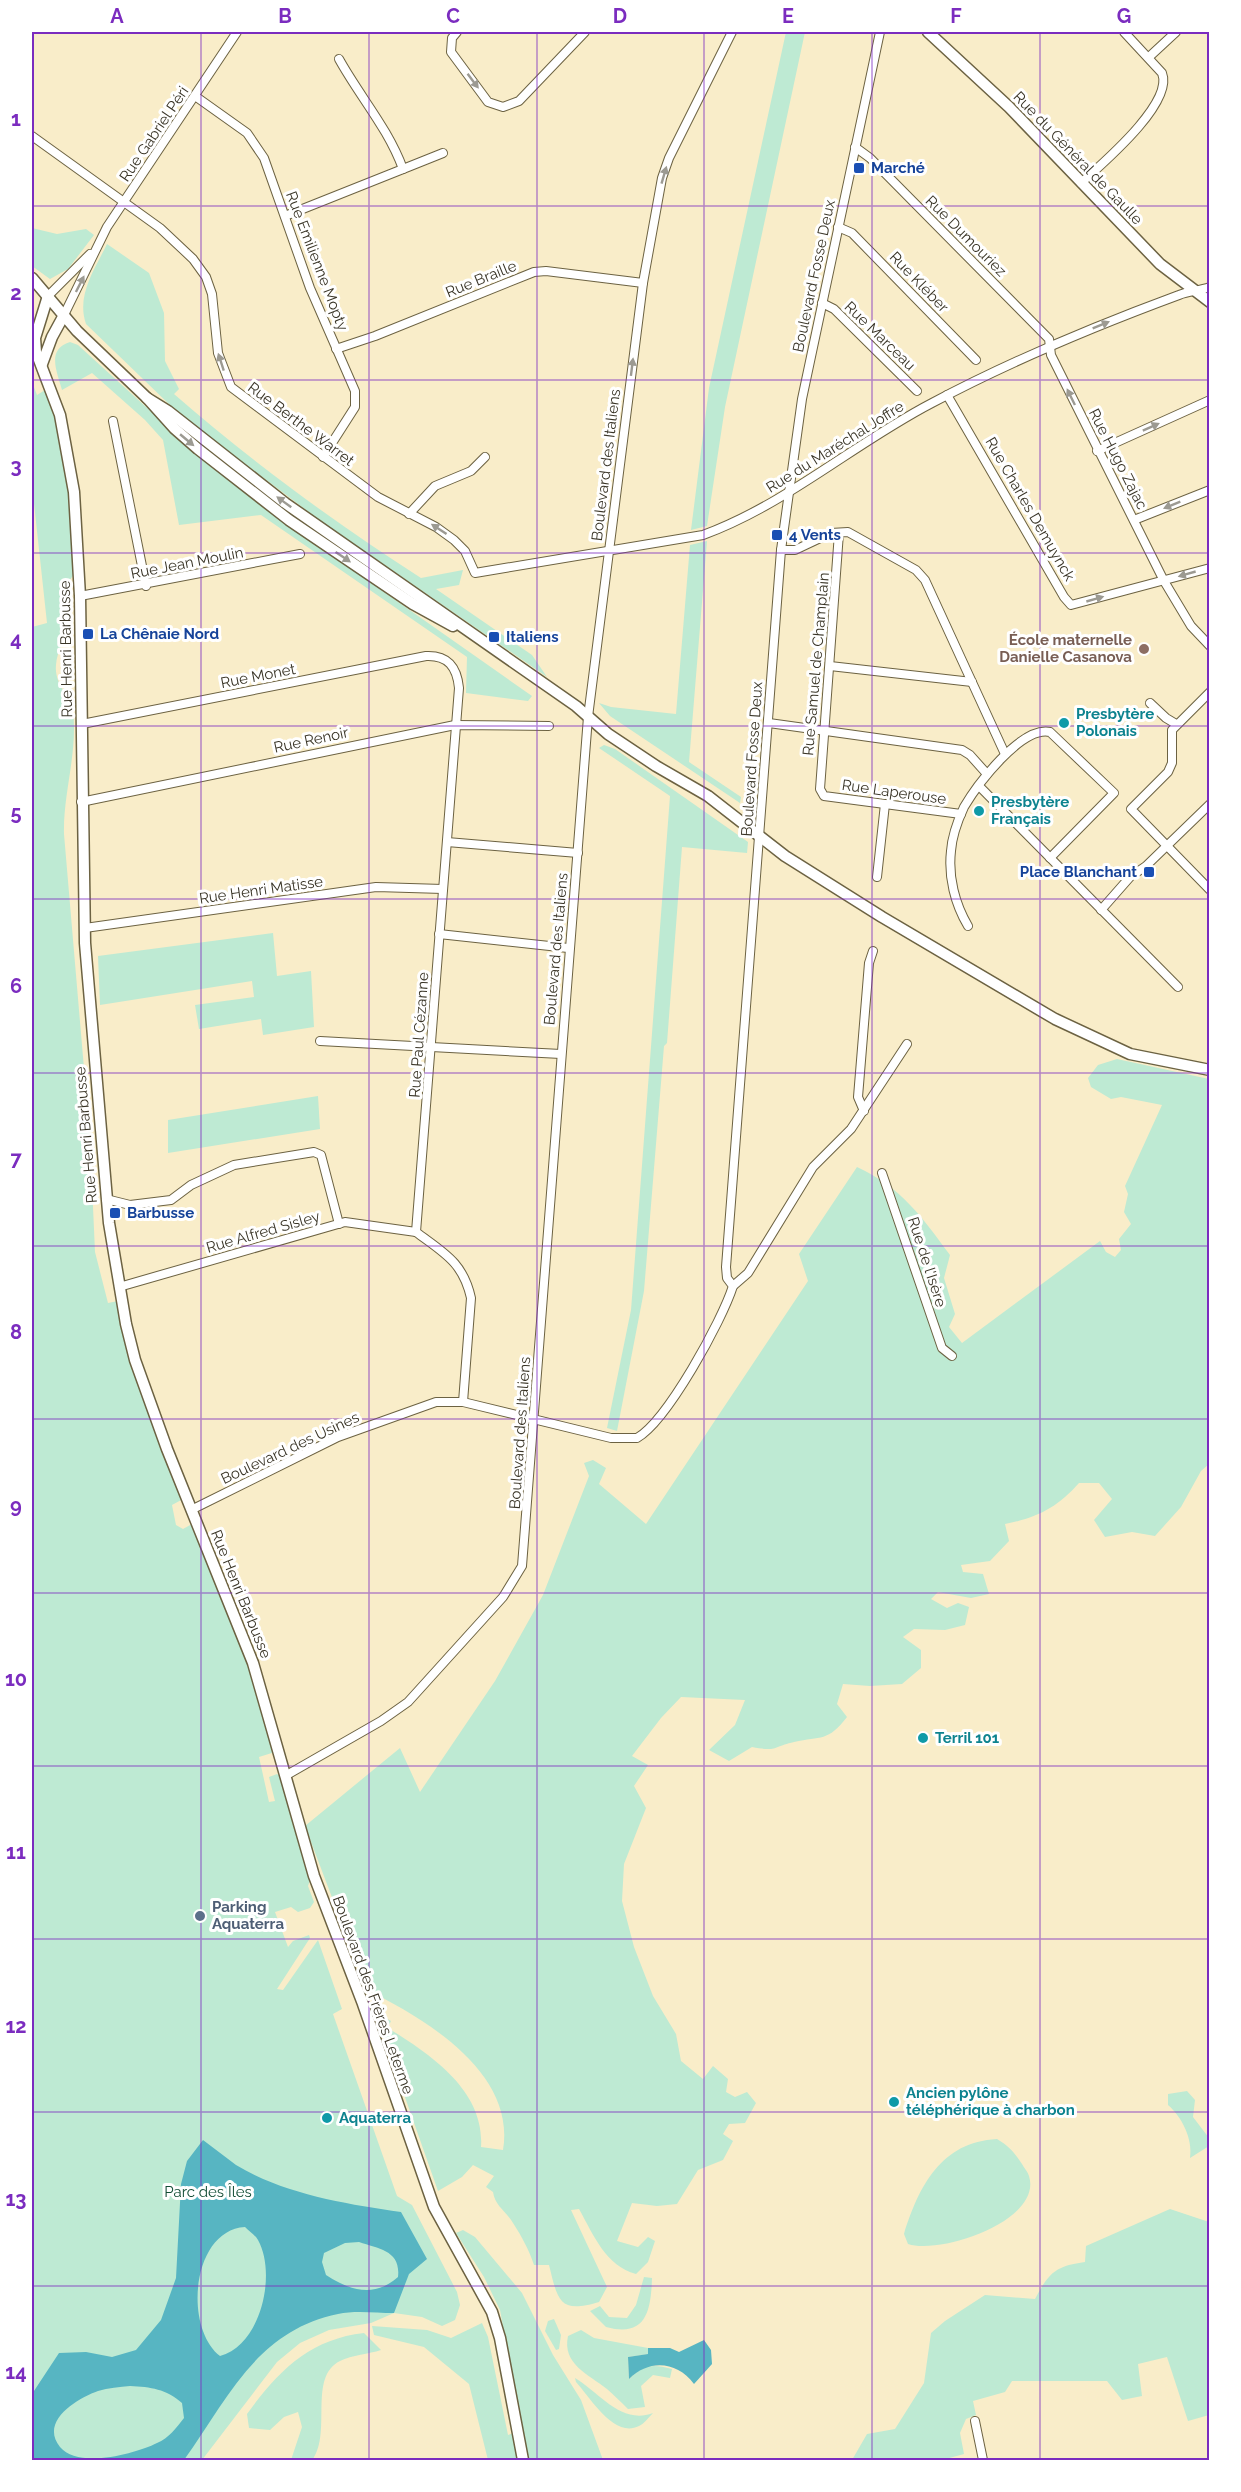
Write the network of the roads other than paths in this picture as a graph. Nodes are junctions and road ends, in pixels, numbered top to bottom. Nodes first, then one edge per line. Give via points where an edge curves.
1 (237, 32) edge
2 (456, 32) edge
3 (585, 32) edge
4 (732, 32) edge
5 (880, 32) edge
6 (928, 32) edge
7 (1124, 32) edge
8 (1176, 32) edge
9 (1149, 57) junction
10 (339, 60) dead end
11 (195, 96) junction
12 (32, 136) edge
13 (855, 147) junction
14 (443, 153) dead end
15 (403, 169) junction
16 (1081, 183) junction
17 (123, 202) junction
18 (285, 216) junction
19 (838, 226) junction
20 (93, 251) junction
21 (32, 278) edge
22 (643, 283) junction
23 (1209, 287) edge
24 (1194, 291) junction
25 (48, 296) junction
26 (1209, 302) edge
27 (822, 303) junction
28 (64, 315) junction
29 (336, 349) junction
30 (1048, 349) junction
31 (976, 360) dead end
32 (42, 364) junction
33 (917, 391) dead end
34 (947, 395) junction
35 (1209, 400) edge
36 (113, 421) dead end
37 (1097, 451) junction
38 (323, 457) junction
39 (485, 457) dead end
40 (1209, 490) edge
41 (788, 495) junction
42 (410, 514) junction
43 (1134, 520) junction
44 (839, 533) junction
45 (609, 550) junction
46 (781, 550) junction
47 (300, 554) dead end
48 (1209, 568) edge
49 (475, 573) joint
50 (1164, 581) junction
51 (146, 586) junction
52 (80, 596) junction
53 (1209, 646) edge
54 (439, 656) joint
55 (830, 666) junction
56 (972, 682) junction
57 (1209, 692) edge
58 (1150, 703) dead end
59 (588, 717) junction
60 (769, 723) junction
61 (82, 724) junction
62 (1176, 724) junction
63 (455, 725) junction
64 (549, 726) dead end
65 (824, 730) junction
66 (1005, 754) junction
67 (987, 774) junction
68 (980, 787) junction
69 (824, 796) joint
70 (81, 802) junction
71 (885, 804) junction
72 (1209, 804) edge
73 (961, 814) junction
74 (759, 834) junction
75 (447, 842) junction
76 (1167, 846) junction
77 (578, 853) junction
78 (1050, 858) junction
79 (877, 877) dead end
80 (443, 889) junction
81 (1209, 890) edge
82 (1101, 910) junction
83 (968, 926) dead end
84 (85, 928) junction
85 (440, 933) junction
86 (568, 948) junction
87 (873, 951) dead end
88 (1178, 987) dead end
89 (320, 1041) dead end
90 (907, 1044) dead end
91 (433, 1046) junction
92 (561, 1054) junction
93 (1209, 1070) edge
94 (864, 1111) junction
95 (882, 1173) dead end
96 (106, 1199) junction
97 (339, 1224) junction
98 (416, 1232) junction
99 (733, 1286) junction
100 (119, 1287) junction
101 (952, 1356) dead end
102 (463, 1402) junction
103 (534, 1419) junction
104 (191, 1510) junction
105 (285, 1776) junction
106 (314, 1876) joint
107 (975, 2421) dead end
108 (523, 2460) edge
109 (983, 2460) edge

1 - 11 street, Rue Gabriel Péri
2 -> 3 street via 451,52 489,102 503,107 519,101
22 -> 4 street, Boulevard des Italiens via 669,158
5 - 13 street, Boulevard Fosse Deux
6 - 16 street, Rue du Général de Gaulle via 1009,107
7 - 9 street
8 - 9 street
9 - 16 street via 1162,73 1164,89 1143,122
10 - 15 street via 389,136
11 - 17 street, Rue Gabriel Péri
11 - 18 street, Rue Emilienne Mopty via 247,133 264,158
12 - 17 street
13 - 19 street, Boulevard Fosse Deux
13 - 30 street, Rue Dumouriez via 1049,339
14 - 15 street
15 - 18 street
16 - 24 street, Rue du Général de Gaulle via 1160,264
17 - 20 street, Rue Gabriel Péri
38 -> 17 street, Rue Berthe Warret via 231,387 218,353 212,294 206,277 160,228
18 - 29 street, Rue Emilienne Mopty
19 - 27 street, Boulevard Fosse Deux
19 - 31 street, Rue Kléber via 852,233
20 - 25 street, Rue Gabriel Péri
28 -> 20 street, Rue Gabriel Péri
21 - 25 street
22 - 29 street, Rue Braille via 534,272
45 -> 22 street, Boulevard des Italiens
23 - 24 street, Rue du Maréchal Joffre
24 - 26 street, Rue du Général de Gaulle
30 -> 24 street, Rue du Maréchal Joffre
25 - 28 street
25 - 32 street, Rue Henri Barbusse via 35,338
27 - 33 street, Rue Marceau via 834,309
27 - 41 street, Boulevard Fosse Deux
28 - 32 street
28 - 59 street via 147,398 285,502
29 - 38 street, Rue Emilienne Mopty via 355,391 355,407
30 - 34 street, Rue du Maréchal Joffre
37 -> 30 street, Rue Hugo Zajac
32 - 52 street, Rue Henri Barbusse via 60,415 72,468
34 - 41 street, Rue du Maréchal Joffre
34 -> 50 street, Rue Charles Demuynck via 1071,605
37 -> 35 street
36 - 51 street
37 - 43 street, Rue Hugo Zajac
38 - 42 street, Rue Berthe Warret via 378,497
39 - 42 street via 471,471 435,486
40 -> 43 street
41 - 45 street, Rue du Maréchal Joffre via 703,535
41 - 46 street, Boulevard Fosse Deux
49 -> 42 street, Rue Berthe Warret via 454,540
43 - 50 street, Rue Hugo Zajac
44 - 46 street via 795,550
44 - 55 street, Rue Samuel de Champlain
44 - 56 street via 848,532 916,570 926,580
45 - 49 street, Rue du Maréchal Joffre
45 - 59 street, Boulevard des Italiens
46 - 60 street, Boulevard Fosse Deux
47 - 51 street, Rue Jean Moulin
48 -> 50 street, Rue Charles Demuynck
50 - 53 street, Rue Hugo Zajac via 1191,626
51 - 52 street, Rue Jean Moulin
52 - 61 street, Rue Henri Barbusse
54 - 61 street, Rue Monet
54 - 63 street, Rue Paul Cézanne via 452,664 458,675
55 - 56 street
55 - 65 street, Rue Samuel de Champlain
56 - 66 street
57 - 62 street
58 - 62 street
59 - 74 street via 656,766 687,781
59 - 77 street, Boulevard des Italiens
60 - 65 street
60 - 74 street, Boulevard Fosse Deux
61 - 70 street, Rue Henri Barbusse
62 - 76 street via 1168,772 1131,809
63 - 64 street, Rue Renoir
63 - 70 street, Rue Renoir
63 - 75 street, Rue Paul Cézanne
65 - 67 street via 962,750
65 - 69 street, Rue Samuel de Champlain via 819,789
66 - 67 street
66 - 78 street via 1031,736 1048,731 1114,794
67 - 68 street
68 - 73 street
68 - 78 street
69 - 71 street, Rue Laperouse
70 - 84 street, Rue Henri Barbusse
71 - 73 street, Rue Laperouse
71 - 79 street
72 - 76 street
73 - 83 street via 952,843 951,865 959,910
74 - 93 street via 785,856 882,917 1075,1030 1139,1057
74 - 99 street, Boulevard Fosse Deux via 726,1267
75 - 77 street
75 - 80 street, Rue Paul Cézanne
76 - 81 street
76 - 82 street
77 - 86 street, Boulevard des Italiens
78 - 82 street
80 - 84 street, Rue Henri Matisse via 376,887
80 - 85 street, Rue Paul Cézanne
82 - 88 street
84 - 96 street, Rue Henri Barbusse
85 - 86 street
85 - 91 street, Rue Paul Cézanne
86 - 92 street, Boulevard des Italiens
87 - 94 street via 858,1097
89 - 91 street
90 - 94 street
91 - 92 street
91 - 98 street, Rue Paul Cézanne
92 - 103 street, Boulevard des Italiens
94 - 99 street via 849,1133 817,1161 748,1273
95 - 101 street, Rue de l'Isère via 942,1348
96 - 97 street via 130,1205 171,1200 191,1185 234,1165 314,1152 321,1155
96 - 100 street, Rue Henri Barbusse
97 - 98 street, Rue Alfred Sisley
97 - 100 street, Rue Alfred Sisley
98 - 102 street via 452,1259 463,1270 468,1283 471,1298
99 - 103 street, Boulevard des Usines via 725,1311 660,1418 637,1438 611,1438
100 - 104 street, Rue Henri Barbusse via 138,1368
102 - 103 street, Boulevard des Usines
102 - 104 street, Boulevard des Usines via 436,1402 338,1437
103 - 105 street, Boulevard des Italiens via 524,1552 522,1566 510,1587 408,1702
104 - 105 street, Rue Henri Barbusse via 253,1663
105 - 106 street, Rue Henri Barbusse
106 - 108 street, Boulevard des Frères Leterme via 434,2207 492,2312
107 - 109 street

